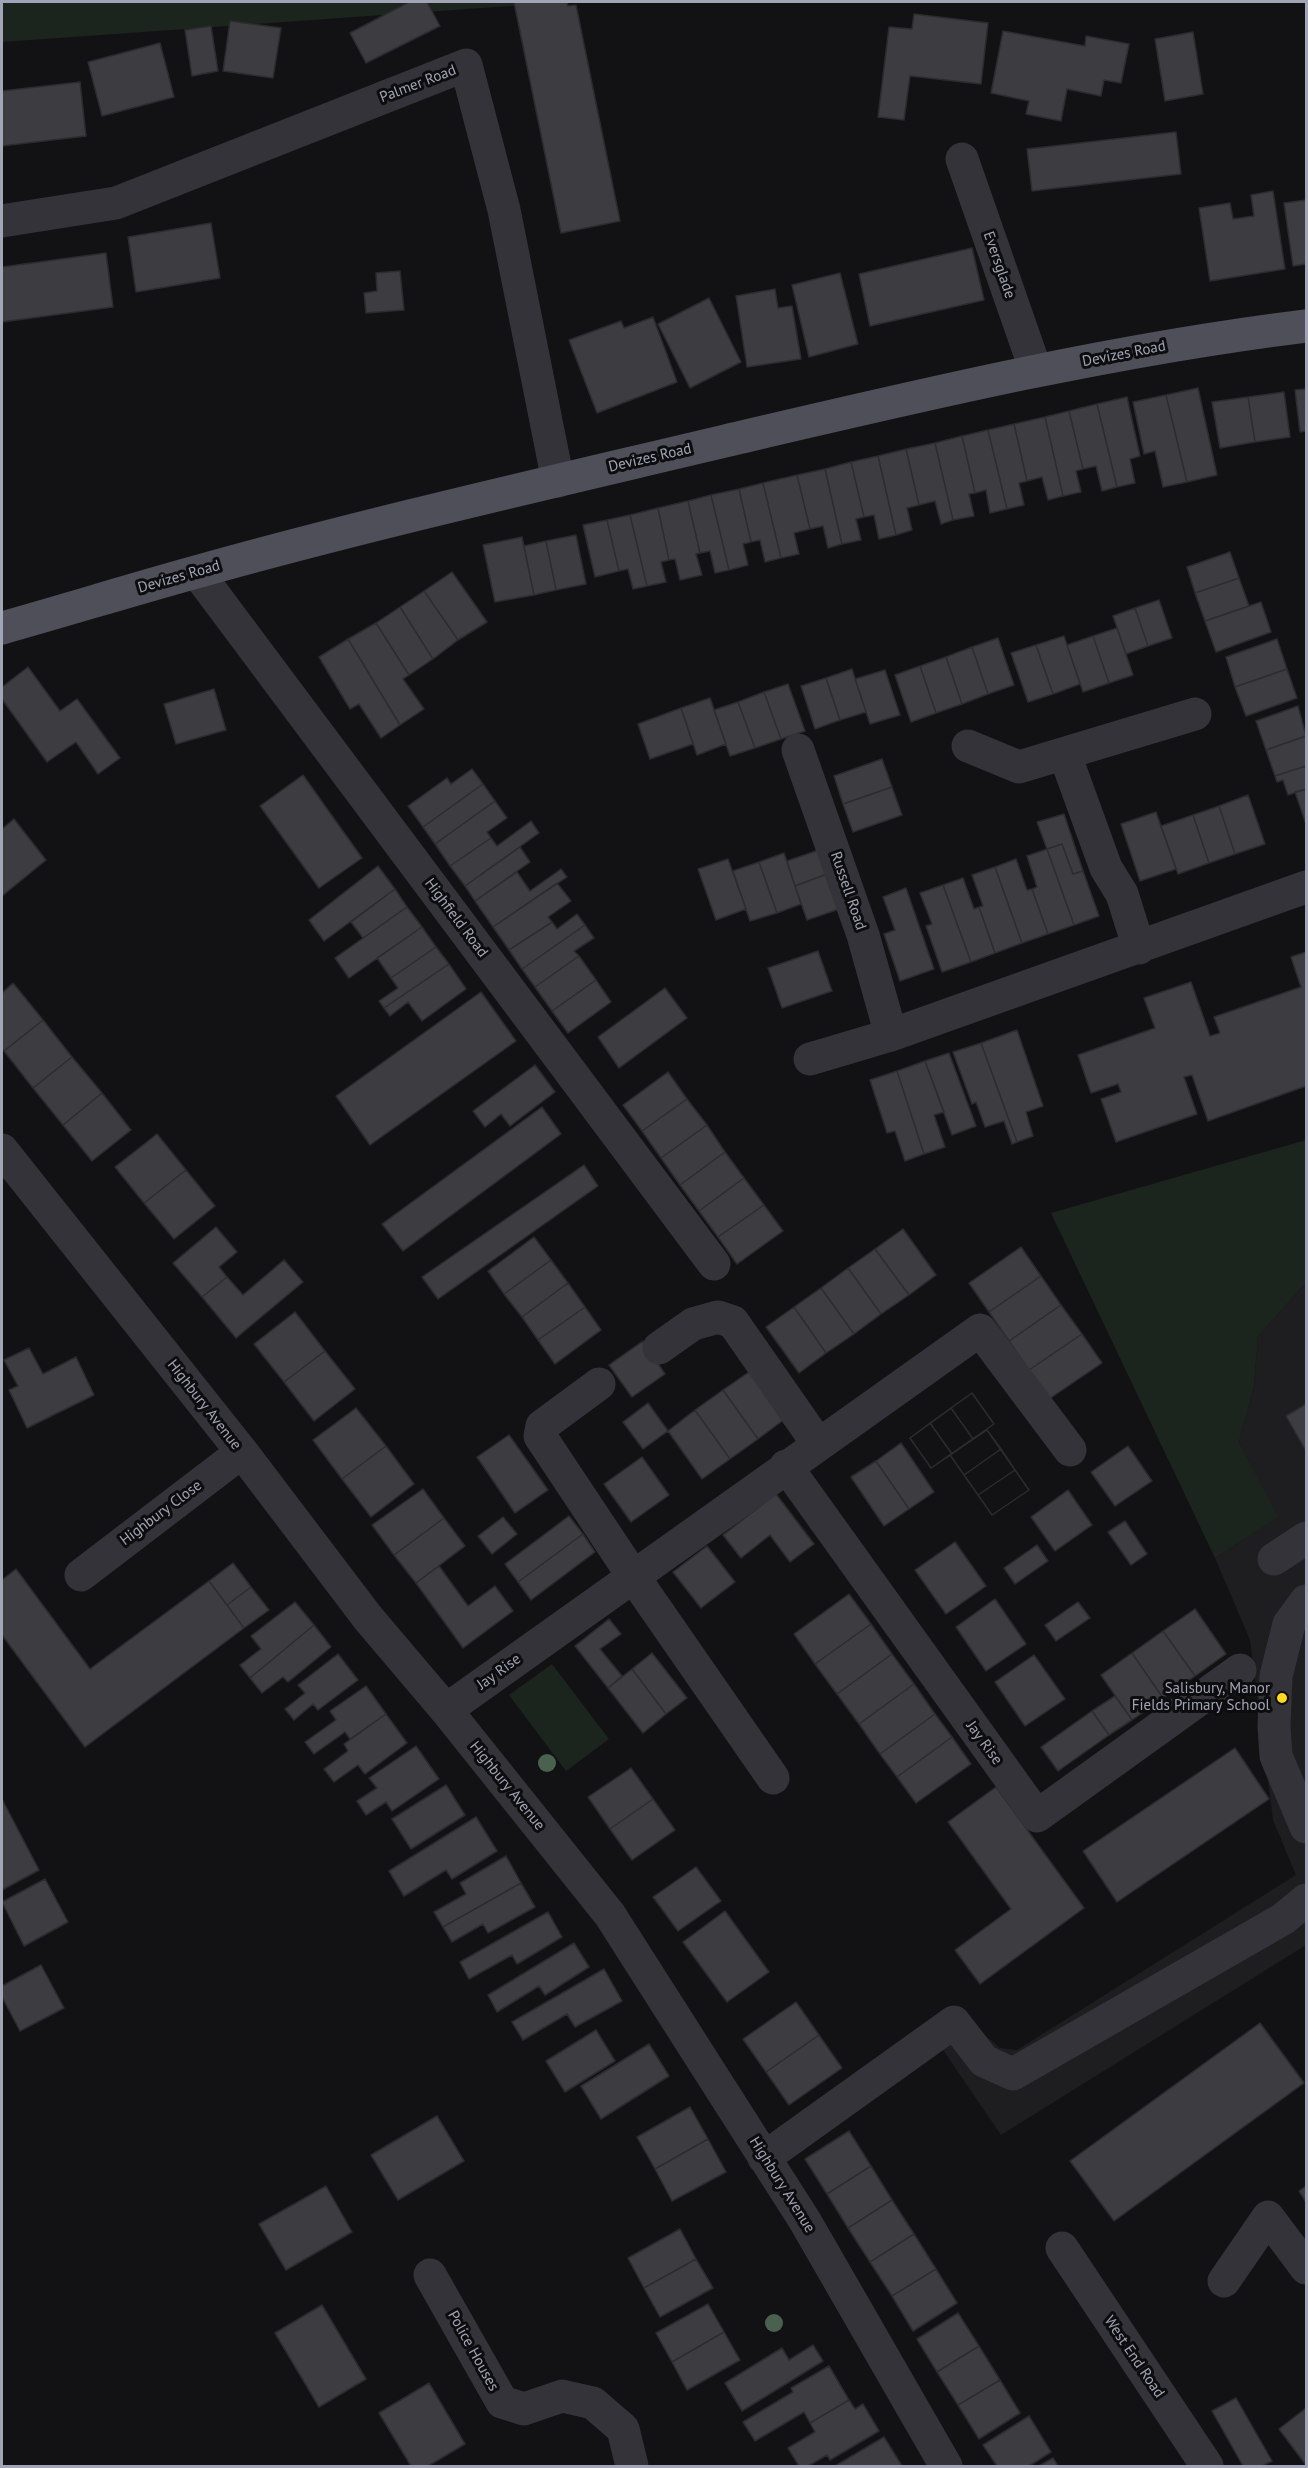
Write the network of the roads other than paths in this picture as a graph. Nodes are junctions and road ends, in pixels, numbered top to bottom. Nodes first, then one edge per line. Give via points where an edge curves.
1 (962, 159) dead end
2 (2, 221) edge
3 (1306, 326) edge
4 (1036, 371) junction
5 (558, 481) junction
6 (197, 572) junction
7 (2, 628) edge
8 (1195, 714) dead end
9 (968, 746) dead end
10 (798, 750) dead end
11 (1065, 754) junction
12 (1306, 887) edge
13 (1139, 948) junction
14 (891, 1035) junction
15 (810, 1059) dead end
16 (2, 1150) edge
17 (714, 1264) dead end
18 (659, 1348) dead end
19 (599, 1384) dead end
20 (818, 1444) junction
21 (1071, 1450) dead end
22 (242, 1452) junction
23 (786, 1466) junction
24 (1306, 1538) edge
25 (1274, 1559) dead end
26 (81, 1575) dead end
27 (633, 1576) junction
28 (1306, 1601) edge
29 (1240, 1670) dead end
30 (446, 1710) junction
31 (773, 1778) dead end
32 (1306, 1827) edge
33 (1306, 1900) edge
34 (764, 2158) junction
35 (1062, 2248) dead end
36 (1306, 2268) edge
37 (430, 2275) dead end
38 (1224, 2281) dead end
39 (632, 2466) edge
40 (946, 2466) edge
41 (1207, 2466) edge

1 - 4 street, Eversglade
2 - 5 street, Palmer Road via 116,203 466,65 504,210
3 - 4 main road, Devizes Road via 1225,336
4 - 5 main road, Devizes Road
5 - 6 main road, Devizes Road
6 - 7 main road, Devizes Road
6 - 17 street, Highfield Road
8 - 11 street
9 - 11 street via 1019,767
10 - 14 street, Russell Road via 863,935
11 - 13 street via 1106,868 1122,894
12 - 13 street
13 - 14 street
14 - 15 street
16 - 22 street, Highbury Avenue
18 - 20 street via 693,1324 717,1317 733,1322
19 - 27 street via 542,1426 540,1436
20 - 21 street, Jay Rise via 980,1330
20 - 23 street, Jay Rise
22 - 26 street, Highbury Close
22 - 30 street, Highbury Avenue via 368,1618
23 - 27 street, Jay Rise
23 - 29 street, Jay Rise via 1037,1816
24 - 25 street
27 - 30 street, Jay Rise
27 - 31 street
28 - 32 street via 1289,1624 1276,1676 1274,1726 1276,1756
30 - 34 street, Highbury Avenue via 610,1915
33 - 34 street via 1283,1919 1013,2074 984,2061 954,2022
34 - 40 street, Highbury Avenue via 805,2221
35 - 41 street, West End Road
36 - 38 street via 1268,2217
37 - 39 street, Police Houses via 502,2402 524,2409 562,2396 593,2403 623,2429

